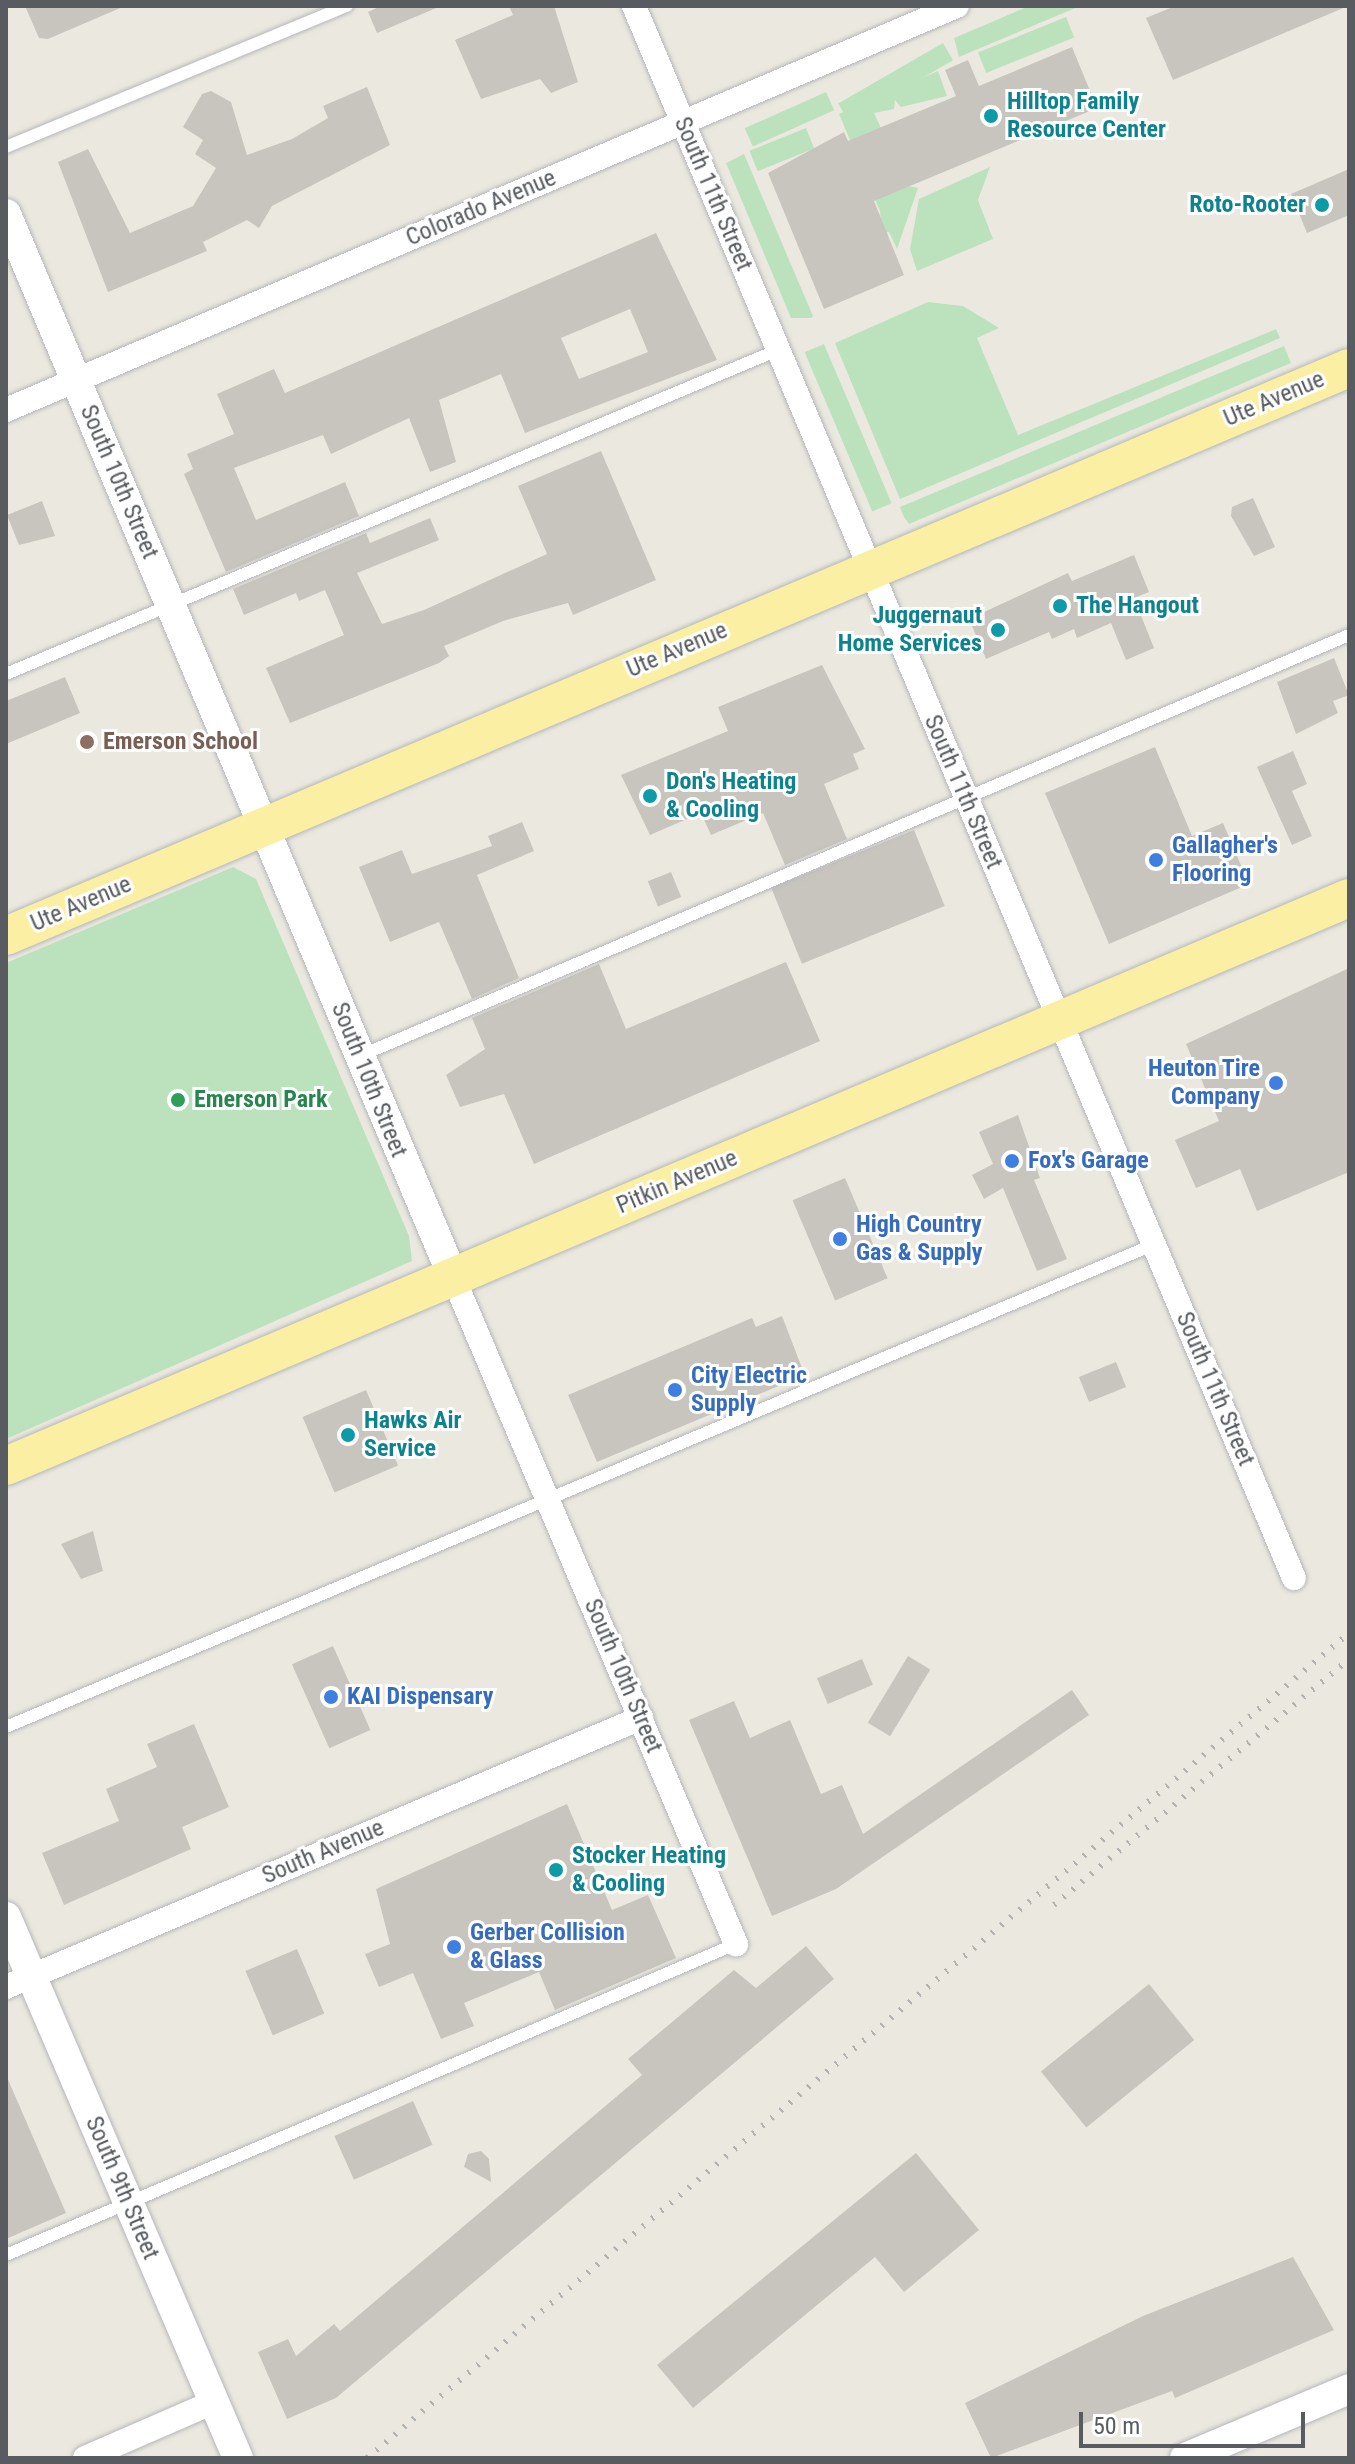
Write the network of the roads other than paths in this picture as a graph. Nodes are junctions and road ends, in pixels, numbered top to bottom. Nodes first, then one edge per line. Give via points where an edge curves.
1 (347, 6) edge
2 (634, 6) edge
3 (957, 6) edge
4 (682, 122) junction
5 (6, 147) edge
6 (6, 214) edge
7 (778, 350) junction
8 (1349, 368) edge
9 (76, 380) junction
10 (6, 410) edge
11 (869, 567) junction
12 (171, 604) junction
13 (1349, 635) edge
14 (6, 674) edge
15 (966, 798) junction
16 (265, 826) junction
17 (1349, 898) edge
18 (6, 936) edge
19 (1061, 1020) junction
20 (359, 1057) junction
21 (1155, 1244) junction
22 (453, 1277) junction
23 (6, 1466) edge
24 (549, 1501) junction
25 (1294, 1578) dead end
26 (641, 1718) junction
27 (6, 1727) edge
28 (6, 1917) edge
29 (736, 1944) joint
30 (19, 1982) edge
31 (128, 2203) junction
32 (6, 2255) edge
33 (1349, 2389) edge
34 (214, 2402) junction
35 (85, 2458) edge
36 (238, 2458) edge
37 (1185, 2458) edge

1 - 5 lane
2 - 4 street, South 11th Street
3 - 4 street, Colorado Avenue
4 - 7 street, South 11th Street
4 - 9 street, Colorado Avenue
6 - 9 street, South 10th Street
7 - 11 street, South 11th Street
7 - 12 lane
8 - 11 main road, Ute Avenue
9 - 10 street, Colorado Avenue
9 - 12 street, South 10th Street
11 - 15 street, South 11th Street
11 - 16 main road, Ute Avenue
12 - 14 lane
12 - 16 street, South 10th Street
13 - 15 lane
15 - 19 street, South 11th Street
15 - 20 lane
16 - 18 main road, Ute Avenue
16 - 20 street, South 10th Street
17 - 19 main road, Pitkin Avenue
19 - 21 street, South 11th Street
19 - 22 main road, Pitkin Avenue
20 - 22 street, South 10th Street
21 - 24 lane
21 - 25 street, South 11th Street
22 - 23 main road, Pitkin Avenue
22 - 24 street, South 10th Street
24 - 26 street, South 10th Street
24 - 27 lane
26 - 29 street, South 10th Street
26 - 30 street, South Avenue
28 - 30 street, South 9th Street
29 - 31 lane
30 - 31 street, South 9th Street
31 - 32 lane
31 - 34 street, South 9th Street
33 - 37 street
34 - 35 street
34 - 36 street, South 9th Street

